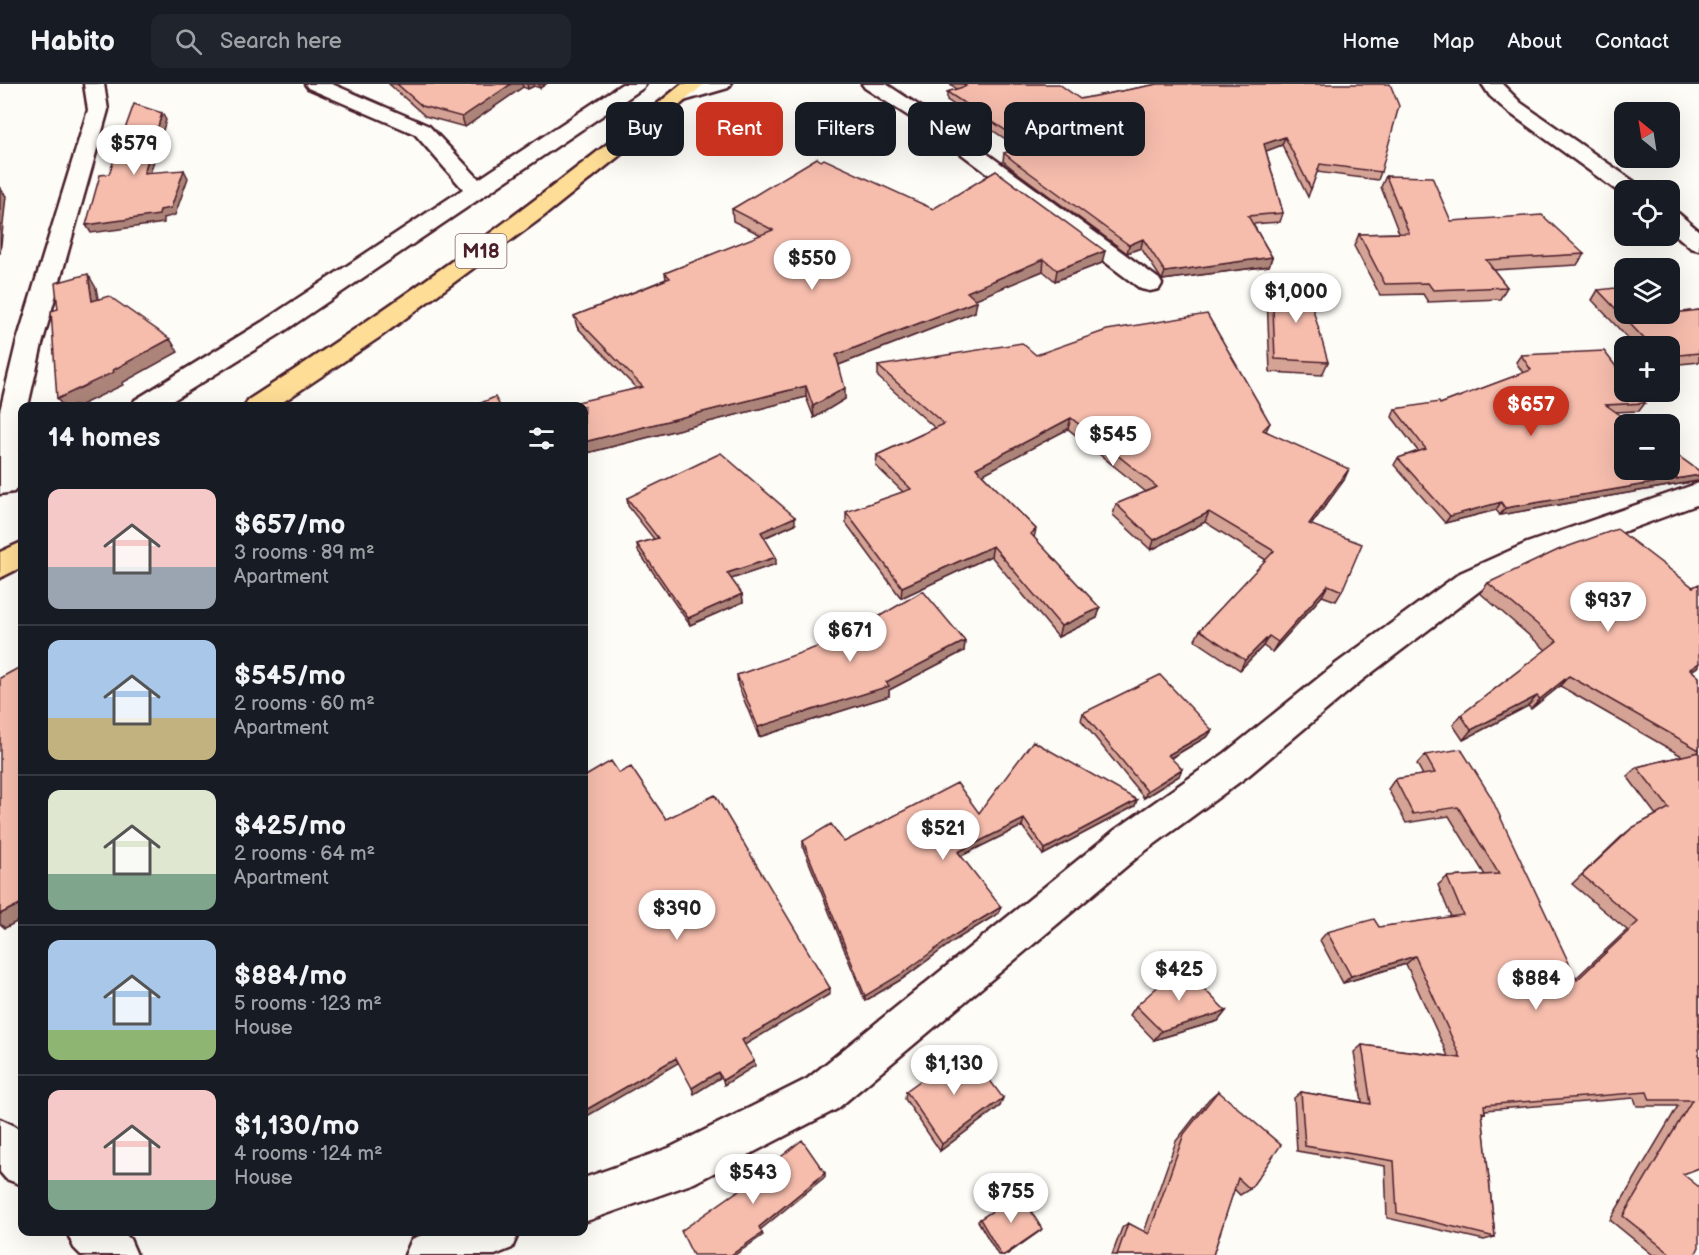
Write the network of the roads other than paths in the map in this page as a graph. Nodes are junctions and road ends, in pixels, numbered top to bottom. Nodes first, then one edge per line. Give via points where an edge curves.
1 (94, 84) edge
2 (315, 84) edge
3 (636, 84) edge
4 (721, 84) edge
5 (872, 84) edge
6 (1492, 84) edge
7 (687, 90) edge
8 (1617, 180) edge
9 (477, 191) junction
10 (1680, 227) edge
11 (1699, 243) edge
12 (1150, 284) dead end
13 (151, 402) edge
14 (264, 402) edge
15 (9, 483) edge
16 (1699, 493) edge
17 (18, 555) edge
18 (0, 566) edge
19 (0, 1141) edge
20 (18, 1159) edge
21 (588, 1199) edge
22 (94, 1236) edge
23 (484, 1236) edge
24 (114, 1255) edge
25 (428, 1255) edge

1 - 15 street via 98,110 29,344 4,448
2 - 9 street via 422,130
3 - 9 street
4 - 7 street
5 - 12 street via 934,124
6 - 8 street via 1514,107
7 - 14 main road, M18 via 530,215 338,355
9 - 13 street
10 - 11 street
16 - 21 street via 1538,551 1472,581 1349,672 1237,764 1128,842 822,1094 678,1167
17 - 18 main road
19 - 20 street
22 - 24 street
23 - 25 street

